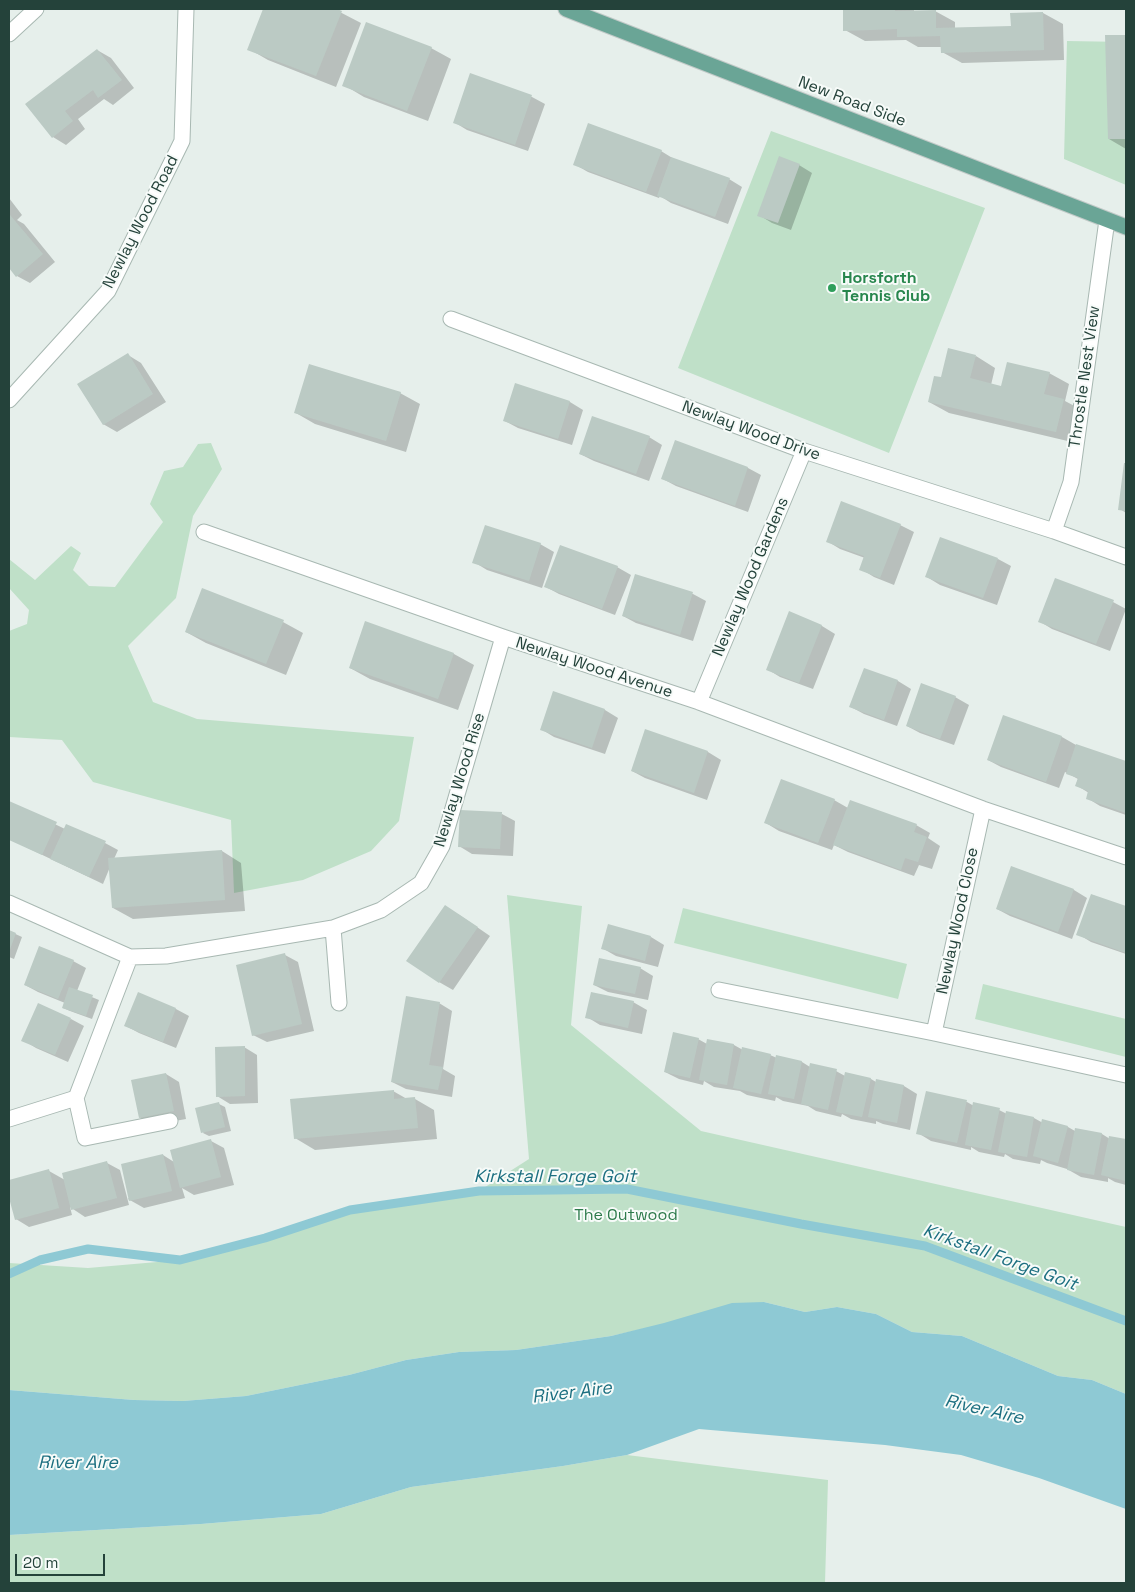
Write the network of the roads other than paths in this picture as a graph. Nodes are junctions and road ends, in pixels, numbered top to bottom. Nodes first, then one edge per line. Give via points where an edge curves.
1 (36, 9) edge
2 (186, 9) edge
3 (566, 9) edge
4 (9, 34) edge
5 (1107, 220) junction
6 (1126, 227) edge
7 (451, 319) dead end
8 (9, 400) edge
9 (804, 451) junction
10 (1054, 530) junction
11 (204, 532) dead end
12 (1126, 557) edge
13 (503, 637) junction
14 (699, 702) junction
15 (983, 809) junction
16 (1126, 857) edge
17 (9, 903) edge
18 (333, 928) junction
19 (130, 957) junction
20 (719, 990) dead end
21 (339, 1003) dead end
22 (934, 1033) junction
23 (1126, 1075) edge
24 (76, 1098) junction
25 (9, 1119) edge
26 (170, 1121) dead end

1 - 4 street
2 - 8 street, Newlay Wood Road via 182,141 108,291
3 - 5 main road, New Road Side
5 - 6 main road, New Road Side
5 - 10 street, Throstle Nest View via 1071,482
7 - 9 street, Newlay Wood Drive
9 - 10 street, Newlay Wood Drive
9 - 14 street, Newlay Wood Gardens
10 - 12 street, Newlay Wood Drive
11 - 13 street, Newlay Wood Avenue
13 - 14 street, Newlay Wood Avenue
13 - 18 street, Newlay Wood Rise via 442,846 421,883 381,910
14 - 15 street, Newlay Wood Avenue
15 - 16 street, Newlay Wood Avenue
15 - 22 street, Newlay Wood Close
17 - 19 street, Newlay Wood Rise
18 - 19 street, Newlay Wood Rise via 166,956
18 - 21 street
19 - 24 street
20 - 22 street
22 - 23 street
24 - 25 street
24 - 26 street via 85,1138

